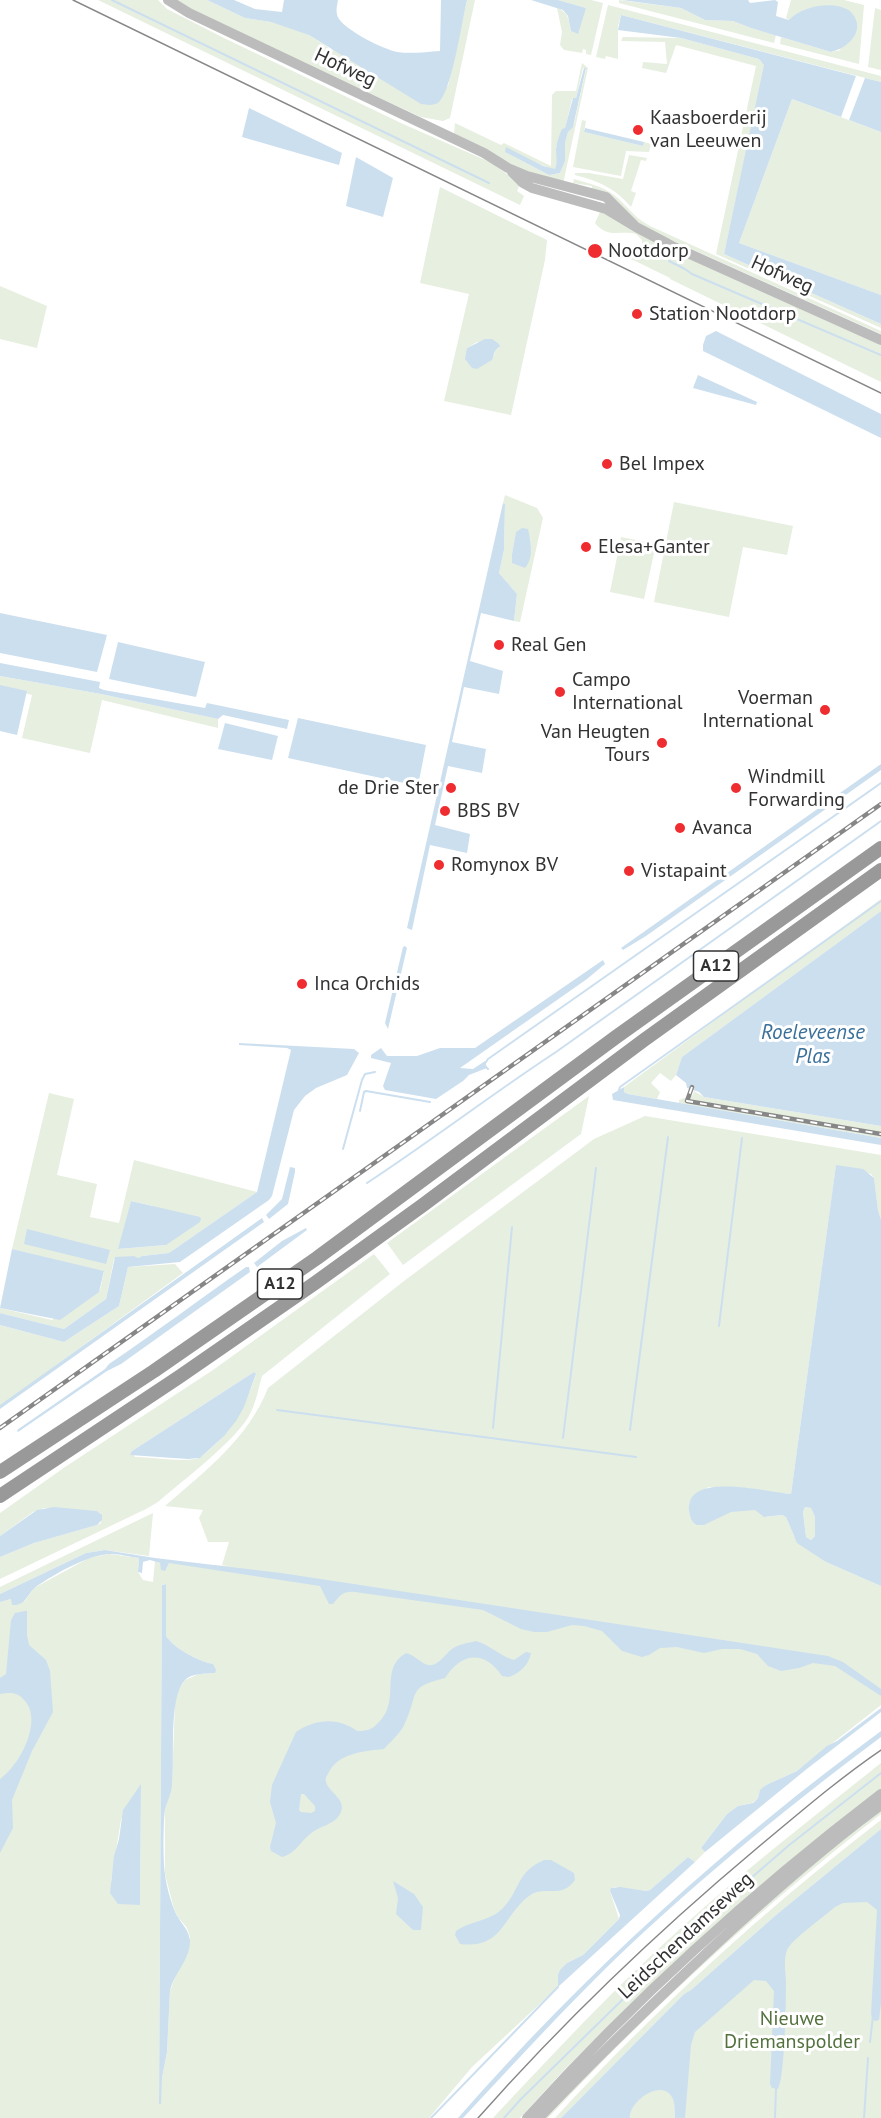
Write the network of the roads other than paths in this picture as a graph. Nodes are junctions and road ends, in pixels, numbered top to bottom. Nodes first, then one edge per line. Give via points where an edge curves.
1 (168, 0) edge
2 (881, 340) edge
3 (881, 848) edge
4 (881, 870) edge
5 (0, 1473) edge
6 (0, 1496) edge
7 (881, 1794) edge
8 (881, 1805) edge
9 (527, 2118) edge
10 (539, 2118) edge

1 - 2 main road, Hofweg via 189,14 484,153 532,188 595,205 636,228
3 - 5 highway, A12 via 616,1037 336,1245
4 - 6 highway, A12 via 315,1283
7 - 9 main road, Leidschendamseweg via 728,1919 579,2062
8 - 10 main road, Leidschendamseweg via 736,1926 628,2026

